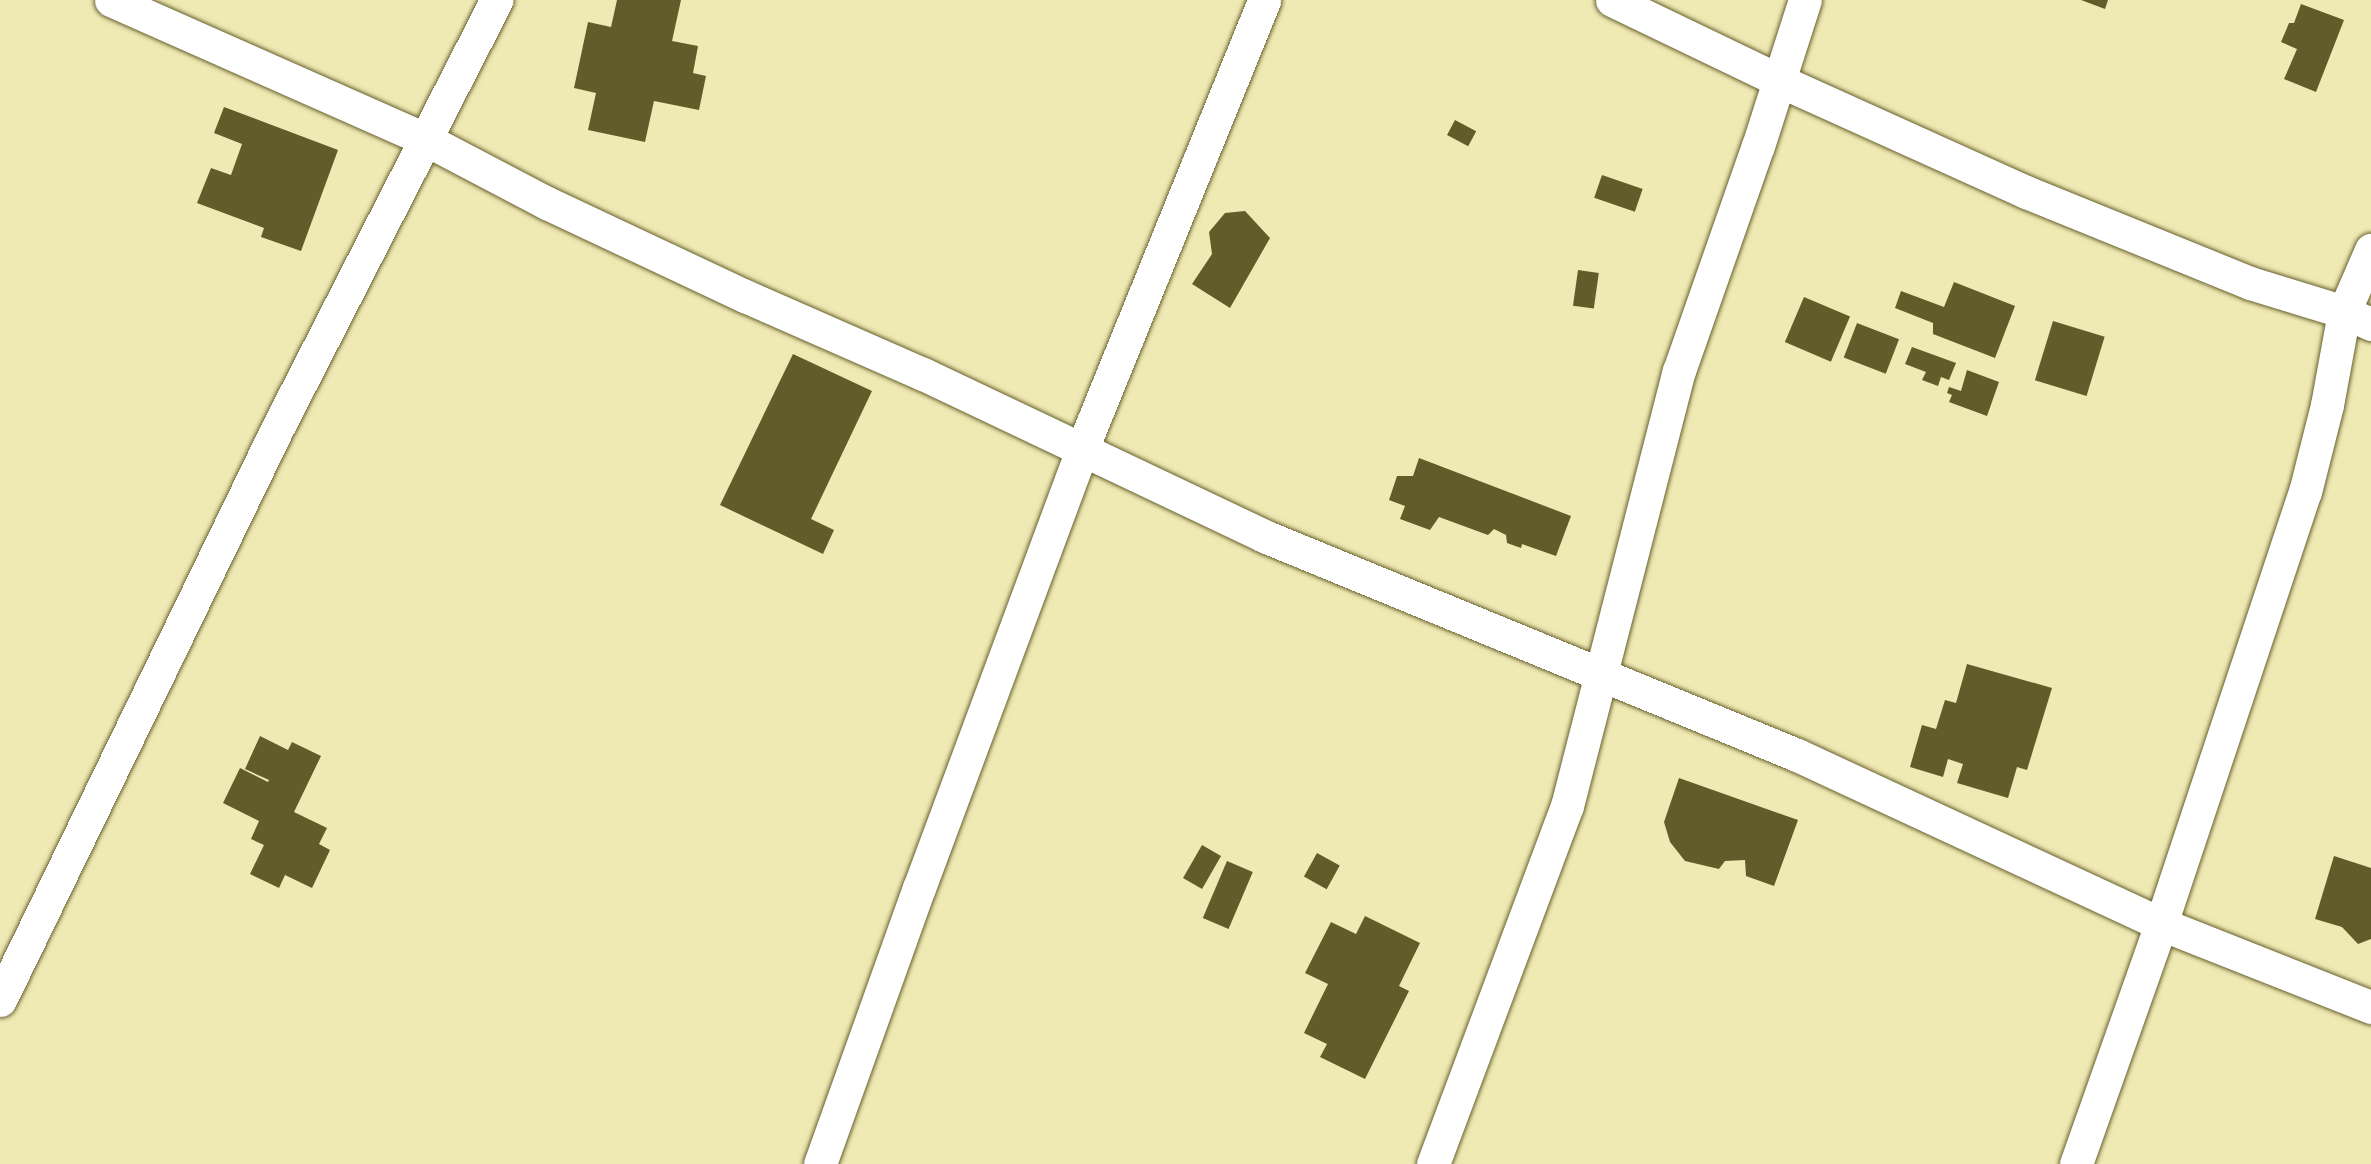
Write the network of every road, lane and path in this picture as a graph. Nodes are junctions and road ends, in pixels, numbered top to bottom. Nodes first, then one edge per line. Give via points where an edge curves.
1 (111, 0) edge
2 (497, 0) edge
3 (1264, 0) edge
4 (1612, 0) edge
5 (1805, 0) edge
6 (1778, 80) junction
7 (425, 140) junction
8 (2371, 250) edge
9 (2357, 318) edge
10 (1082, 449) junction
11 (1600, 676) junction
12 (2161, 924) junction
13 (0, 1000) edge
14 (2371, 1007) edge
15 (820, 1164) edge
16 (1434, 1164) edge
17 (2076, 1164) edge

1 - 7 street
2 - 7 street
3 - 10 street
4 - 6 street
5 - 6 street
6 - 9 street via 2026,192 2250,283
6 - 11 street via 1679,371
7 - 10 street via 547,203
7 - 13 street via 276,431
8 - 9 street
9 - 12 street via 2327,405 2305,492
10 - 11 street via 1264,536 1541,648
10 - 15 street
11 - 12 street via 1797,755
11 - 16 street via 1567,806
12 - 14 street
12 - 17 street

